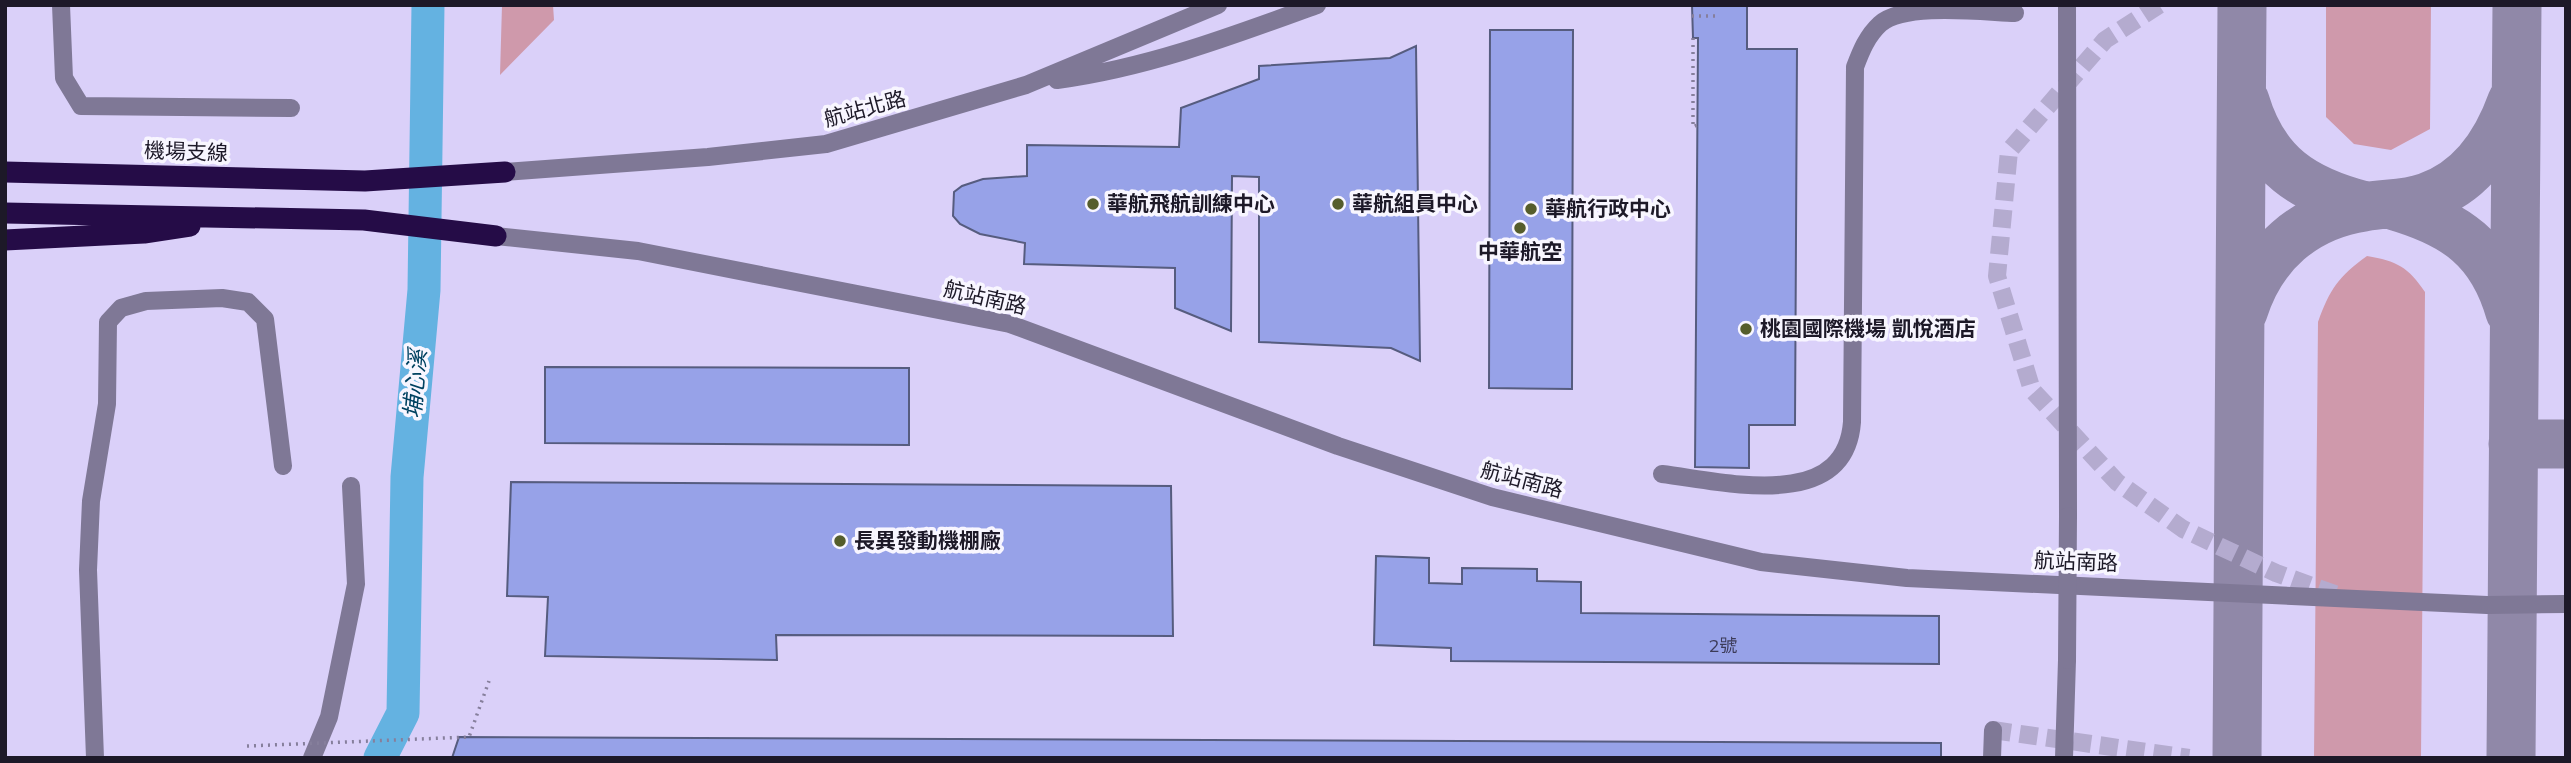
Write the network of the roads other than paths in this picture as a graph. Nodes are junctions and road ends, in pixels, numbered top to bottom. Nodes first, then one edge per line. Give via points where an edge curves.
1 (61, 5) edge
2 (1218, 5) edge
3 (1317, 5) edge
4 (2067, 5) edge
5 (2015, 13) dead end
6 (1026, 85) junction
7 (291, 108) dead end
8 (9, 171) edge
9 (505, 172) joint
10 (5, 213) edge
11 (251, 217) junction
12 (496, 236) joint
13 (5, 240) edge
14 (283, 466) dead end
15 (1662, 474) dead end
16 (351, 486) dead end
17 (2566, 604) edge
18 (1993, 730) dead end
19 (95, 758) edge
20 (312, 758) edge
21 (1992, 758) edge
22 (2064, 758) edge

1 - 7 street via 64,78 81,106
2 - 6 street, 航站北路
3 - 6 street via 1139,64
4 - 22 street, bridge
5 - 15 street via 1923,11 1902,15 1882,22 1865,41 1855,66 1852,422 1846,451 1812,481 1789,485
6 - 9 street, 航站北路 via 826,144
8 - 9 highway, 機場支線 via 365,181
10 - 11 highway
11 - 12 highway via 364,220
11 - 13 highway via 144,233
12 - 17 street, 航站南路 via 638,251 1010,324 1338,446 1492,497 1761,562 1907,578 2487,606
14 - 19 street via 265,319 248,302 222,298 146,301 121,308 108,322 107,404 91,501
16 - 20 street via 354,594 329,717
18 - 21 street

